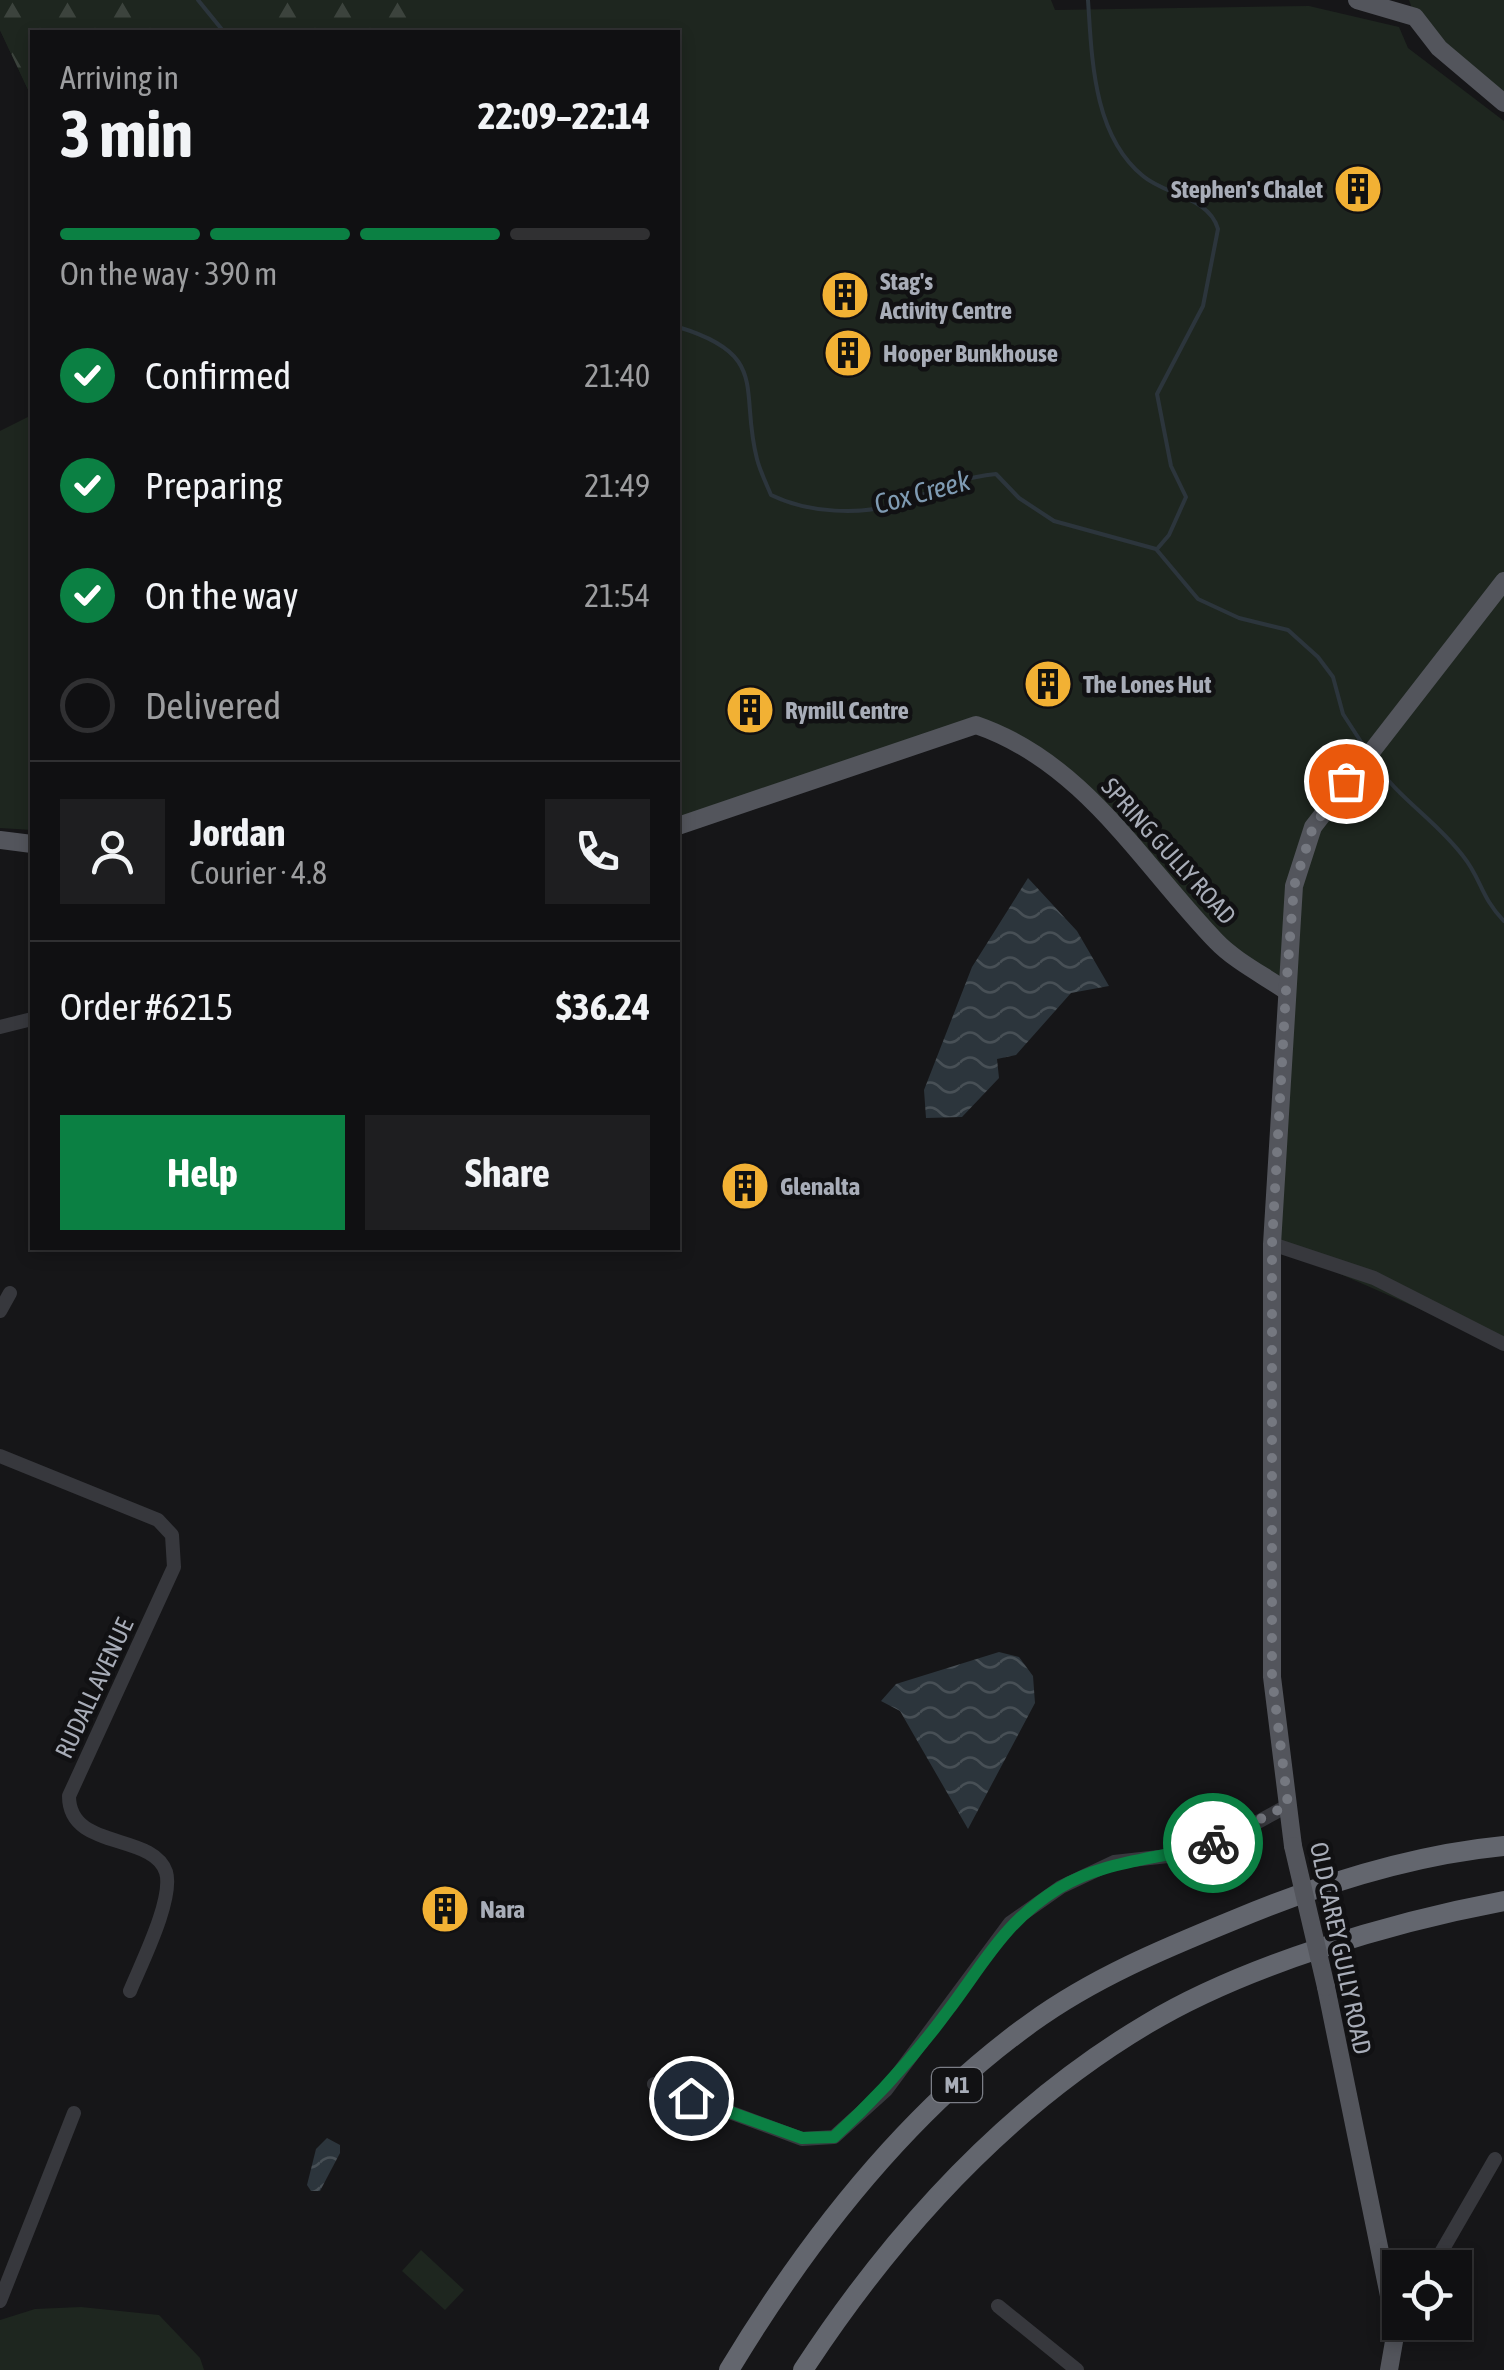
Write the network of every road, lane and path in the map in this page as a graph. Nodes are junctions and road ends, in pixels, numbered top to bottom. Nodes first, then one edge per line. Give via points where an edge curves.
1 (1356, 0) edge
2 (1412, 8) edge
3 (1504, 102) edge
4 (1504, 581) edge
5 (680, 825) edge
6 (0, 840) edge
7 (30, 844) edge
8 (1286, 990) junction
9 (30, 1020) edge
10 (0, 1027) edge
11 (1272, 1244) junction
12 (10, 1293) dead end
13 (0, 1311) edge
14 (1504, 1344) edge
15 (0, 1456) edge
16 (1288, 1805) junction
17 (1504, 1846) edge
18 (1504, 1901) edge
19 (130, 1990) dead end
20 (654, 2084) dead end
21 (74, 2113) dead end
22 (1495, 2159) dead end
23 (1442, 2250) edge
24 (1382, 2251) edge
25 (0, 2301) edge
26 (998, 2306) dead end
27 (1395, 2340) edge
28 (729, 2370) edge
29 (803, 2370) edge
30 (1076, 2370) edge
31 (1388, 2370) edge

1 - 2 main road
2 - 3 main road via 1439,48
4 - 8 main road, OLD CAREY GULLY ROAD via 1313,827 1294,886
5 - 8 main road, SPRING GULLY ROAD via 976,725 1060,771 1112,820 1218,944
6 - 7 main road
8 - 11 main road, OLD CAREY GULLY ROAD
9 - 10 street
11 - 14 street via 1374,1278
11 - 16 main road, OLD CAREY GULLY ROAD via 1272,1677
12 - 13 street
15 - 19 street, RUDALL AVENUE via 158,1520 172,1535 174,1567 70,1796 79,1825 156,1858 166,1873 164,1904
16 - 20 street via 1232,1836 1177,1855 1114,1862 1061,1887 1010,1923 886,2090 834,2137 802,2138
16 - 24 main road, OLD CAREY GULLY ROAD, bridge
17 - 28 highway, M1 via 1401,1864 1271,1904 1106,1976 1032,2022 908,2130 869,2174
18 - 29 highway, M1 via 1358,1936 1149,2022 1032,2105 970,2163 884,2256
21 - 25 street
22 - 23 street
26 - 30 street
27 - 31 main road, OLD CAREY GULLY ROAD

